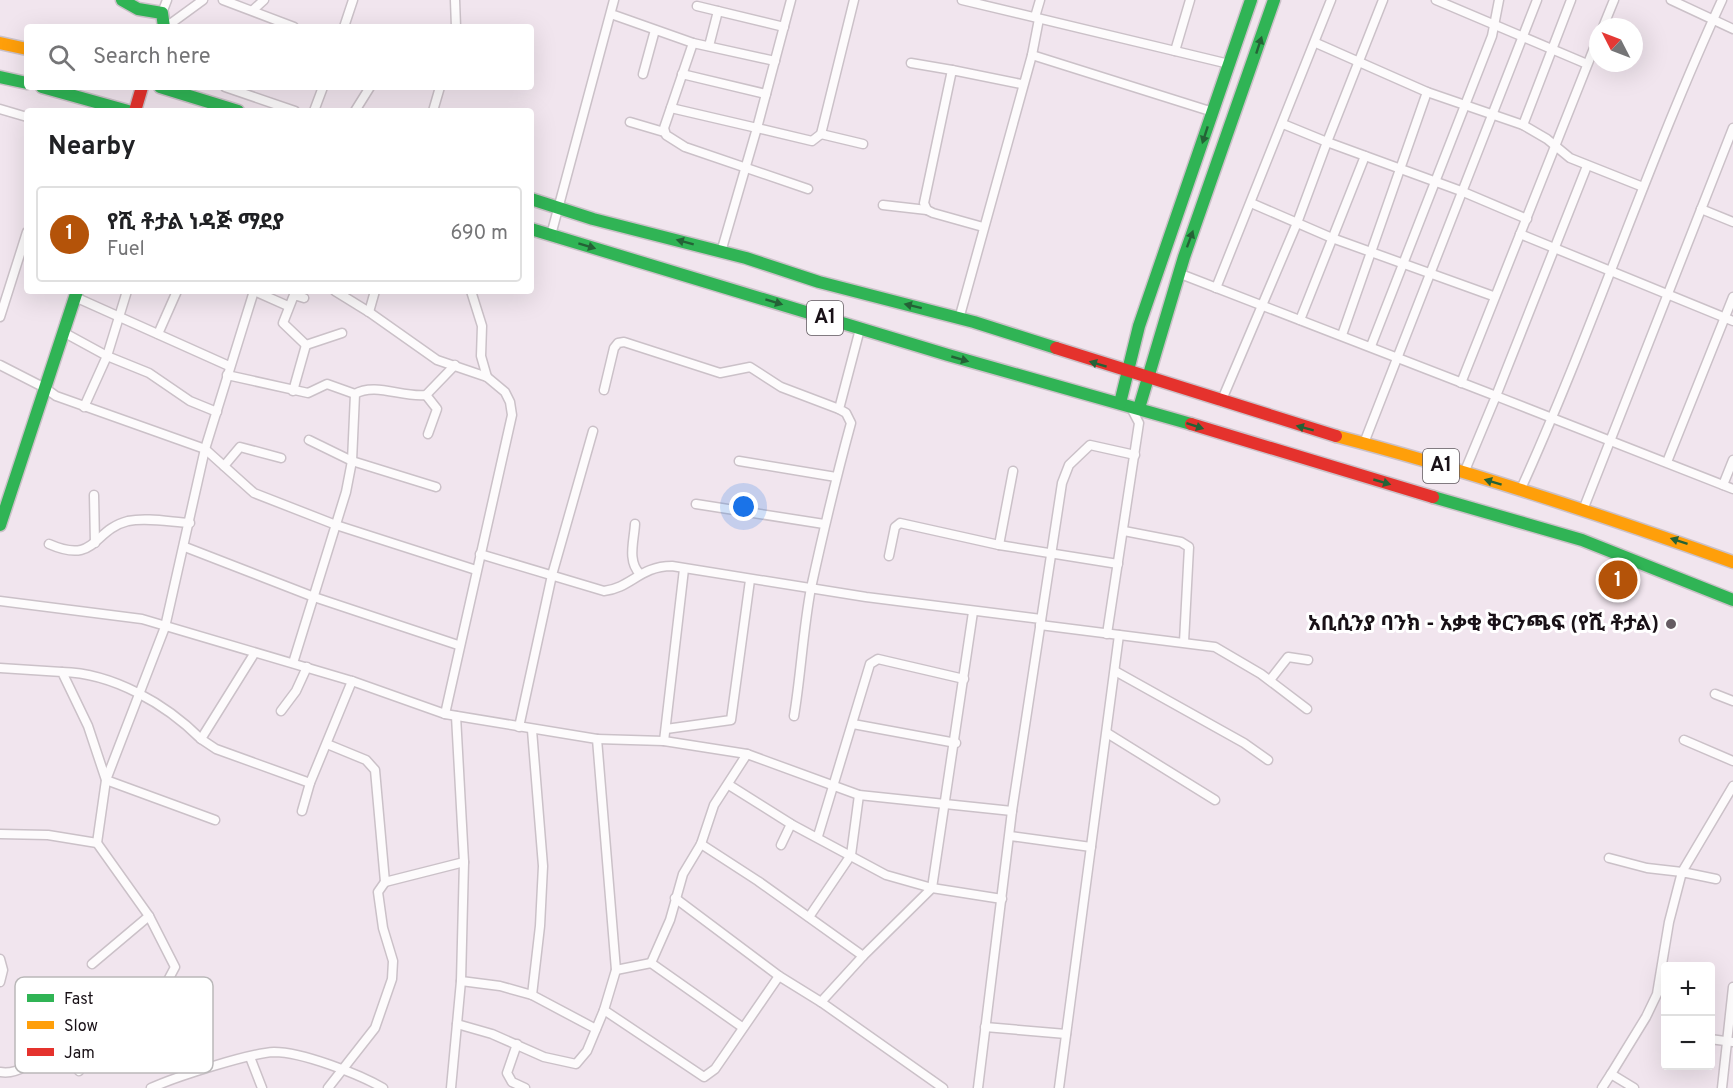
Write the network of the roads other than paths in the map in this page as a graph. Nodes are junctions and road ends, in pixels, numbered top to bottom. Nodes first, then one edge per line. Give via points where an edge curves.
1 (122, 0) edge
2 (166, 0) edge
3 (203, 0) edge
4 (223, 0) edge
5 (264, 0) edge
6 (353, 0) edge
7 (454, 0) edge
8 (614, 0) edge
9 (791, 0) edge
10 (854, 0) edge
11 (965, 0) edge
12 (1040, 0) edge
13 (1190, 0) edge
14 (1251, 0) edge
15 (1274, 0) edge
16 (1331, 0) edge
17 (1383, 0) edge
18 (1436, 0) edge
19 (1499, 0) edge
20 (1537, 0) edge
21 (1571, 0) edge
22 (1614, 0) edge
23 (1671, 0) edge
24 (1722, 0) edge
25 (697, 6) dead end
26 (253, 10) junction
27 (718, 11) junction
28 (162, 13) junction
29 (610, 15) junction
30 (1037, 18) junction
31 (1607, 18) edge
32 (1712, 20) junction
33 (1493, 22) junction
34 (164, 24) edge
35 (169, 24) edge
36 (287, 24) edge
37 (345, 24) edge
38 (456, 24) edge
39 (784, 27) junction
40 (1733, 29) edge
41 (655, 30) junction
42 (1523, 35) junction
43 (0, 43) edge
44 (693, 43) junction
45 (1316, 43) junction
46 (709, 46) junction
47 (24, 48) edge
48 (1553, 49) junction
49 (1175, 51) junction
50 (1032, 55) junction
51 (1589, 59) edge
52 (775, 61) junction
53 (1358, 61) junction
54 (910, 63) dead end
55 (1229, 64) junction
56 (1587, 64) junction
57 (952, 70) junction
58 (643, 74) dead end
59 (682, 74) junction
60 (0, 77) edge
61 (24, 82) edge
62 (1021, 84) junction
63 (53, 90) edge
64 (141, 90) edge
65 (170, 90) edge
66 (234, 90) edge
67 (323, 90) edge
68 (368, 90) edge
69 (439, 90) edge
70 (1427, 92) junction
71 (766, 94) junction
72 (1464, 104) junction
73 (117, 108) edge
74 (136, 108) edge
75 (228, 108) edge
76 (286, 108) edge
77 (315, 108) edge
78 (357, 108) edge
79 (434, 108) edge
80 (671, 108) junction
81 (0, 109) edge
82 (1213, 112) junction
83 (1492, 112) junction
84 (24, 116) edge
85 (630, 122) dead end
86 (1283, 124) junction
87 (1523, 126) junction
88 (757, 128) junction
89 (1733, 128) edge
90 (664, 132) junction
91 (821, 134) junction
92 (1327, 142) junction
93 (863, 144) dead end
94 (1553, 145) junction
95 (1365, 156) junction
96 (746, 166) junction
97 (1587, 166) junction
98 (1400, 170) junction
99 (1434, 182) junction
100 (1643, 187) junction
101 (808, 189) dead end
102 (1461, 191) junction
103 (534, 200) edge
104 (1251, 203) junction
105 (883, 205) dead end
106 (558, 207) junction
107 (1701, 209) junction
108 (927, 210) junction
109 (1527, 219) junction
110 (1733, 222) edge
111 (1297, 224) junction
112 (983, 227) junction
113 (534, 230) edge
114 (1520, 234) junction
115 (551, 235) junction
116 (1332, 238) junction
117 (24, 241) edge
118 (1554, 250) junction
119 (1370, 251) junction
120 (721, 252) junction
121 (1403, 262) junction
122 (1178, 273) junction
123 (1429, 273) junction
124 (1610, 273) junction
125 (1216, 288) junction
126 (76, 294) edge
127 (126, 294) edge
128 (176, 294) edge
129 (253, 294) edge
130 (261, 294) edge
131 (340, 294) edge
132 (374, 294) edge
133 (472, 294) edge
134 (1667, 295) junction
135 (1493, 296) junction
136 (1733, 297) edge
137 (304, 298) dead end
138 (1261, 305) junction
139 (288, 306) junction
140 (369, 312) junction
141 (0, 317) edge
142 (120, 317) junction
143 (958, 319) junction
144 (1300, 320) junction
145 (1729, 320) edge
146 (860, 329) junction
147 (63, 332) junction
148 (342, 333) dead end
149 (158, 334) junction
150 (1342, 335) junction
151 (306, 345) junction
152 (1371, 346) junction
153 (108, 356) junction
154 (1396, 357) junction
155 (437, 360) junction
156 (0, 365) edge
157 (454, 365) junction
158 (229, 366) junction
159 (1128, 373) junction
160 (227, 375) junction
161 (487, 377) junction
162 (442, 378) junction
163 (1146, 379) junction
164 (1461, 383) junction
165 (45, 387) junction
166 (603, 390) dead end
167 (293, 391) junction
168 (355, 394) junction
169 (426, 395) junction
170 (1496, 396) junction
171 (1221, 402) junction
172 (1130, 405) junction
173 (84, 407) junction
174 (839, 409) junction
175 (217, 411) junction
176 (1553, 418) junction
177 (593, 431) dead end
178 (428, 434) dead end
179 (309, 440) dead end
180 (1611, 442) junction
181 (1364, 443) junction
182 (205, 449) junction
183 (1135, 455) junction
184 (281, 458) dead end
185 (1733, 460) edge
186 (352, 461) junction
187 (739, 461) dead end
188 (1667, 462) junction
189 (224, 466) junction
190 (1013, 471) dead end
191 (1464, 473) junction
192 (836, 477) junction
193 (1723, 485) junction
194 (436, 488) dead end
195 (1733, 489) edge
196 (1520, 491) junction
197 (4, 493) edge
198 (94, 495) dead end
199 (696, 504) dead end
200 (1583, 510) junction
201 (190, 523) junction
202 (635, 524) dead end
203 (824, 524) junction
204 (0, 525) edge
205 (336, 525) junction
206 (1124, 531) junction
207 (95, 543) junction
208 (49, 544) dead end
209 (999, 545) junction
210 (185, 547) junction
211 (480, 554) junction
212 (1050, 554) junction
213 (889, 556) dead end
214 (1733, 562) edge
215 (1118, 564) junction
216 (684, 569) junction
217 (476, 570) junction
218 (640, 573) junction
219 (552, 575) junction
220 (750, 580) junction
221 (812, 587) junction
222 (314, 597) junction
223 (1731, 599) edge
224 (0, 601) edge
225 (973, 612) junction
226 (1040, 622) junction
227 (165, 627) junction
228 (1107, 634) junction
229 (1119, 635) junction
230 (1184, 642) junction
231 (458, 645) junction
232 (254, 654) junction
233 (1308, 660) dead end
234 (293, 663) junction
235 (307, 667) junction
236 (0, 668) edge
237 (1115, 671) junction
238 (62, 672) junction
239 (964, 680) junction
240 (1270, 680) junction
241 (352, 681) junction
242 (140, 694) junction
243 (1715, 694) dead end
244 (1733, 701) edge
245 (1307, 709) dead end
246 (281, 711) dead end
247 (445, 714) junction
248 (456, 716) junction
249 (794, 716) dead end
250 (853, 724) junction
251 (519, 726) junction
252 (666, 729) junction
253 (532, 730) junction
254 (1107, 733) junction
255 (201, 739) junction
256 (597, 739) junction
257 (1684, 740) dead end
258 (664, 741) junction
259 (956, 743) junction
260 (327, 744) junction
261 (747, 754) junction
262 (1268, 760) dead end
263 (1733, 761) edge
264 (106, 780) junction
265 (310, 783) junction
266 (729, 785) junction
267 (833, 786) junction
268 (1733, 786) edge
269 (859, 795) junction
270 (1215, 800) dead end
271 (947, 802) junction
272 (302, 811) dead end
273 (1012, 811) junction
274 (215, 820) dead end
275 (791, 824) junction
276 (0, 834) edge
277 (818, 836) junction
278 (1010, 836) junction
279 (97, 843) junction
280 (701, 844) junction
281 (781, 845) dead end
282 (1091, 847) junction
283 (851, 855) junction
284 (1609, 858) dead end
285 (464, 862) junction
286 (1683, 872) junction
287 (1716, 879) dead end
288 (385, 882) junction
289 (932, 888) junction
290 (675, 897) junction
291 (1002, 899) junction
292 (149, 916) junction
293 (809, 917) junction
294 (863, 956) junction
295 (0, 959) edge
296 (651, 963) junction
297 (93, 964) dead end
298 (616, 970) junction
299 (779, 976) junction
300 (171, 977) edge
301 (461, 981) junction
302 (0, 982) edge
303 (1733, 987) edge
304 (532, 995) junction
305 (821, 1002) junction
306 (604, 1010) junction
307 (457, 1024) junction
308 (742, 1027) junction
309 (985, 1027) junction
310 (596, 1029) junction
311 (1066, 1034) junction
312 (1715, 1039) edge
313 (1730, 1041) edge
314 (517, 1044) junction
315 (250, 1057) junction
316 (213, 1069) edge
317 (340, 1069) junction
318 (15, 1070) edge
319 (0, 1072) edge
320 (199, 1073) edge
321 (1611, 1074) junction
322 (151, 1088) edge
323 (262, 1088) edge
324 (328, 1088) edge
325 (383, 1088) edge
326 (451, 1088) edge
327 (525, 1088) edge
328 (943, 1088) edge
329 (978, 1088) edge
330 (1059, 1088) edge
331 (1602, 1088) edge
332 (1634, 1088) edge
333 (1722, 1088) edge

1 - 28 main road via 138,9
2 - 28 street
3 - 35 street
4 - 26 street
5 - 26 street
6 - 37 street
7 - 38 street
8 - 29 street
9 - 39 street
10 - 91 street
11 - 30 street
12 - 30 street
13 - 49 street
14 - 55 main road
122 -> 15 main road
16 - 45 street
17 - 53 street
18 - 33 street
19 - 33 street
20 - 42 street
21 - 48 street
22 - 31 street
23 - 32 street
24 - 32 street
25 - 27 street
26 - 36 street
27 - 39 street
27 - 46 street
28 - 34 main road
29 - 41 street
29 - 106 street
30 - 49 street
30 - 50 street
32 - 40 street
32 - 100 street via 1686,75
33 - 42 street
33 - 72 street via 1492,36
39 - 52 street
41 - 44 street
41 - 58 street
42 - 48 street
42 - 83 street
43 - 47 main road
44 - 46 street
44 - 59 street
45 - 53 street
45 - 86 street
46 - 52 street
48 - 56 street
48 - 87 street
49 - 55 street
50 - 62 street
50 - 82 street
51 - 56 street
52 - 71 street
53 - 70 street
53 - 92 street
54 - 57 street
55 - 82 main road
56 - 94 street
57 - 62 street
57 - 108 street via 924,203
59 - 71 street
59 - 80 street
60 - 61 main road
62 - 112 street
63 - 73 main road
64 - 74 main road
65 - 75 main road
66 - 76 street
67 - 77 street
68 - 78 street
69 - 79 street
70 - 72 street
70 - 98 street
71 - 88 street
72 - 83 street
72 - 99 street
80 - 88 street
80 - 90 street
81 - 84 street
82 -> 159 main road via 1138,326
83 - 87 street
83 - 102 street
85 - 90 street
86 - 92 street
86 - 104 street
87 - 94 street
88 - 91 street via 812,141
88 - 96 street
89 - 107 street
90 - 96 street via 686,147
91 - 93 street
92 - 95 street
92 - 111 street
94 - 97 street
94 - 109 street
95 - 98 street
95 - 116 street
96 - 101 street
96 - 120 street
97 - 100 street
97 - 118 street
98 - 99 street
98 - 119 street
99 - 102 street
99 - 121 street
100 - 124 street
102 - 109 street
102 - 123 street
103 - 106 main road, A1
104 - 111 street
104 - 125 street
105 - 108 street
106 - 115 street
120 -> 106 main road, A1
107 - 110 street
107 - 134 street
108 - 112 street
109 - 114 street
111 - 116 street
111 - 138 street
112 - 143 street
113 - 115 main road, A1
114 - 118 street
114 - 135 street
115 -> 146 main road, A1
116 - 119 street
116 - 144 street
117 - 141 street
118 - 124 street
118 - 170 street
119 - 121 street
119 - 150 street
143 -> 120 main road, A1
121 - 123 street
121 - 152 street
122 - 125 street
122 - 163 main road
123 - 135 street
123 - 154 street
124 - 134 street
124 - 176 street
125 - 138 street
126 - 142 street
126 - 147 main road
127 - 142 street
128 - 149 street
129 - 158 street
130 - 139 street
131 - 140 street
132 - 140 street
133 - 161 street via 482,326 481,356
134 - 145 street
134 - 180 street
135 - 164 street
136 - 145 street
137 - 139 street via 294,295
138 - 144 street
138 - 171 street
139 - 151 street via 284,323
140 - 155 street
142 - 149 street
142 - 153 street
159 -> 143 main road, A1
144 - 150 street
145 - 188 street
146 -> 172 main road, A1
146 - 174 street
147 - 153 street
147 - 165 main road
148 - 151 street
149 - 158 street
150 - 152 street
151 - 167 street
152 - 154 street
153 - 173 street
153 - 175 street via 149,373 190,401
154 - 164 street
154 - 181 street
155 - 157 street
155 - 162 street
156 - 165 street
157 - 161 street
157 - 162 street
158 - 160 street
159 - 163 main road, A1
159 - 172 main road
160 - 167 street
160 - 175 street
161 - 211 street via 505,392 512,416
162 - 169 street
163 - 171 main road, A1
163 - 172 main road
164 - 170 street
165 - 173 street
165 - 197 main road
166 - 174 street via 614,348 624,342 720,373 750,368 781,387
167 - 168 street via 308,393 327,384
168 - 169 street via 368,388 409,397
168 - 186 street
169 - 178 street via 437,409
170 - 176 street
170 - 191 street
181 -> 171 main road, A1
172 - 183 street via 1139,423
172 -> 223 main road, A1 via 1582,540
173 - 182 street
174 - 192 street via 846,412 850,423
175 - 182 street
176 - 180 street
176 - 196 street
177 - 219 street
179 - 186 street
180 - 188 street
180 - 200 street
181 - 191 main road, A1
182 - 189 street
182 - 201 street
183 - 206 street
183 - 212 street via 1090,445 1069,465 1062,483
184 - 189 street via 240,447
185 - 193 street
186 - 194 street
186 - 205 street
187 - 192 street
188 - 193 street
189 - 205 street via 254,493
190 - 209 street
196 -> 191 main road, A1
192 - 203 street
193 - 195 street
196 - 200 main road, A1
197 - 204 main road
198 - 207 street
199 - 203 street
214 -> 200 main road, A1
201 - 207 street via 127,521
201 - 210 street
202 - 218 street via 632,557
203 - 221 street
205 - 217 street
205 - 222 street
206 - 215 street
206 - 230 street via 1189,547
207 - 208 street via 80,552
209 - 212 street
209 - 213 street via 900,523 895,527
210 - 222 street
210 - 227 street
211 - 217 street
211 - 219 street
212 - 215 street
212 - 226 street
215 - 228 street
216 - 218 street via 655,566
216 - 220 street
216 - 252 street
217 - 231 street
218 - 219 street via 619,587 604,591
219 - 251 street
220 - 221 street
220 - 252 street via 731,720
221 - 225 street
221 - 249 street
222 - 231 street
222 - 234 street
224 - 227 street via 125,616
225 - 226 street
225 - 239 street
226 - 228 street
226 - 273 street
227 - 232 street
227 - 242 street
228 - 229 street
229 - 230 street
229 - 237 street
230 - 240 street via 1215,647
231 - 247 street
232 - 234 street
232 - 255 street
233 - 240 street via 1288,657
234 - 235 street
235 - 241 street
235 - 246 street
236 - 238 street
237 - 254 street
237 - 262 street via 1244,742
238 - 242 street via 87,674
238 - 264 street via 88,726
239 - 250 street via 874,660
239 - 259 street
240 - 245 street
241 - 247 street
241 - 260 street
242 - 255 street via 175,715
242 - 264 street
243 - 244 street
247 - 248 street
248 - 251 street
248 - 285 street
250 - 259 street
250 - 267 street
251 - 253 street
252 - 258 street
253 - 256 street
253 - 304 street via 543,866
254 - 270 street
254 - 282 street
255 - 265 street via 216,749
256 - 258 street
256 - 298 street
257 - 263 street
258 - 261 street
259 - 271 street
260 - 265 street
260 - 288 street via 366,760 375,770
261 - 266 street
261 - 267 street
264 - 274 street
264 - 279 street
265 - 272 street
266 - 275 street
266 - 280 street via 714,805
267 - 269 street
267 - 277 street
268 - 286 street
269 - 271 street
269 - 283 street
271 - 273 street
271 - 289 street
273 - 278 street
275 - 277 street
275 - 281 street
276 - 279 street via 48,835
277 - 283 street
278 - 282 street
278 - 291 street
279 - 292 street
280 - 290 street via 689,860
280 - 293 street
282 - 311 street
283 - 289 street via 886,875
283 - 293 street
284 - 286 street
285 - 288 street
285 - 301 street
286 - 287 street
286 - 321 street via 1669,922 1657,994
288 - 317 street via 378,892 393,961 392,979 375,1028
289 - 291 street
289 - 294 street
290 - 296 street via 670,920
290 - 299 street
291 - 309 street
292 - 297 street
292 - 300 street via 173,958
293 - 294 street
294 - 305 street
295 - 302 street
296 - 298 street
296 - 308 street
298 - 306 street
299 - 305 street
299 - 308 street
301 - 304 street
301 - 307 street
303 - 313 street
304 - 310 street
305 - 328 street
306 - 308 street via 704,1077 715,1069
306 - 310 street
307 - 314 street
307 - 326 street
309 - 311 street
309 - 329 street
310 - 314 street via 587,1052 576,1064 544,1057
311 - 330 street
312 - 313 street
313 - 333 street
314 - 327 street via 507,1077
315 - 316 street
315 - 317 street via 285,1053
315 - 323 street
317 - 324 street
317 - 325 street
318 - 319 street
320 - 322 street
321 - 331 street
321 - 332 street

